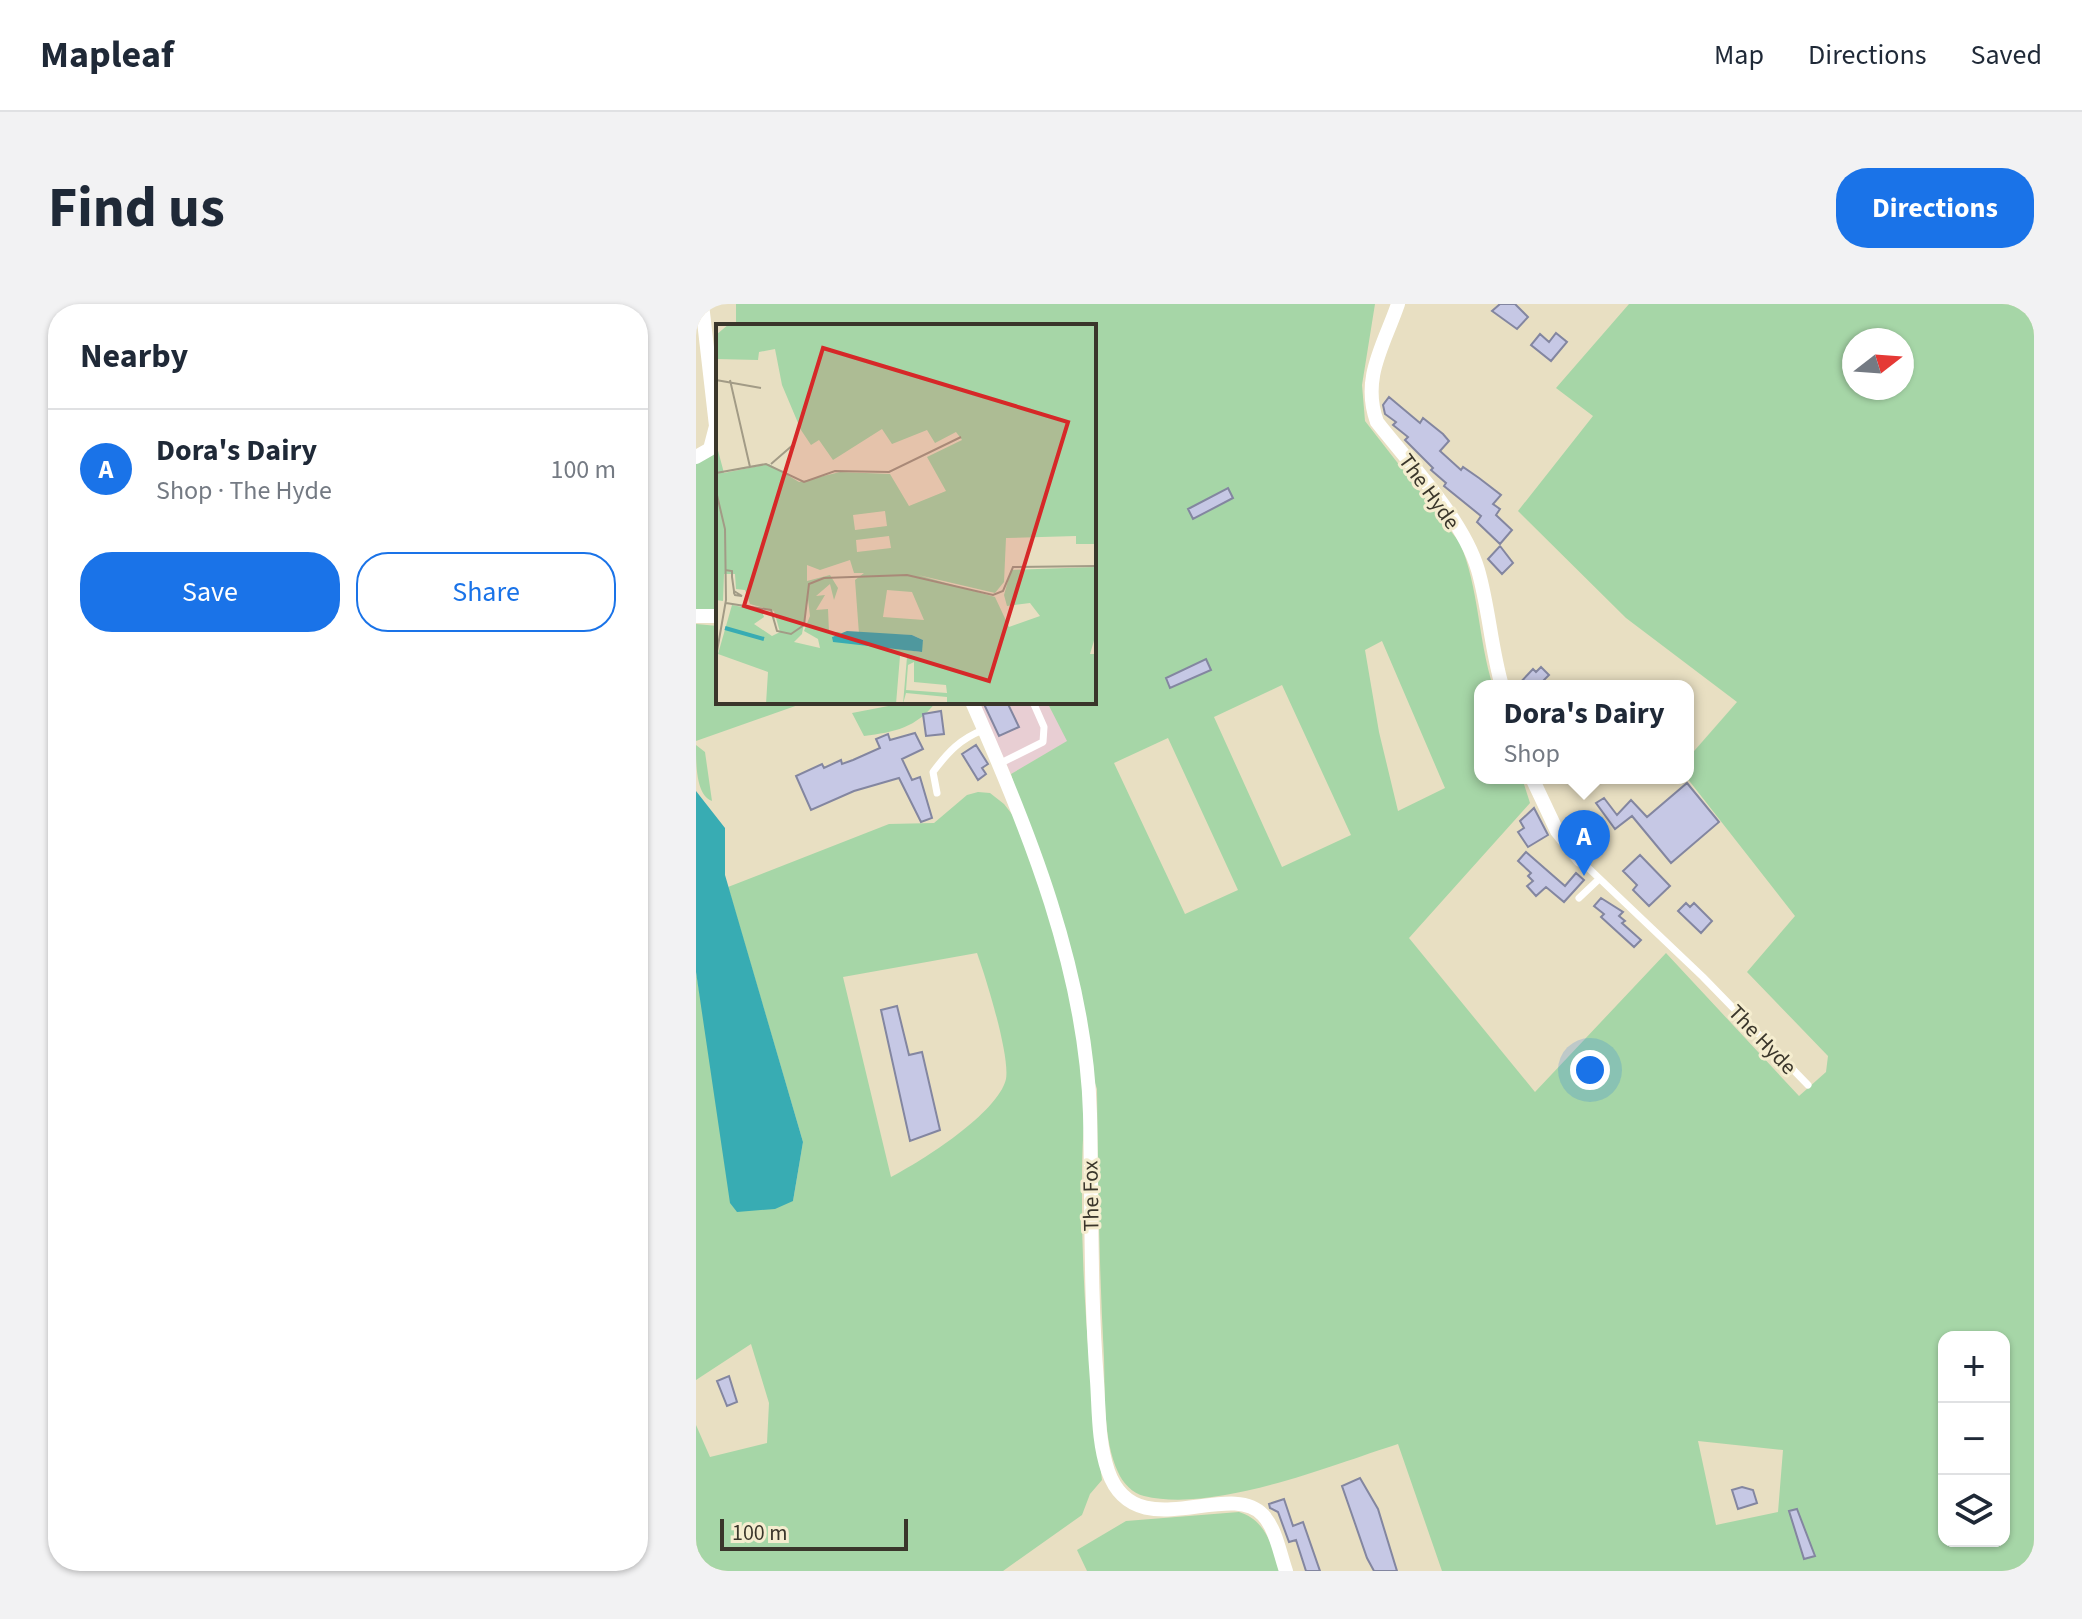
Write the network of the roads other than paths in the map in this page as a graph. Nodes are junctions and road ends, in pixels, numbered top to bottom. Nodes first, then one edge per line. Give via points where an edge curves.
1 (702, 304) edge
2 (1398, 304) edge
3 (696, 457) edge
4 (1500, 680) edge
5 (973, 704) edge
6 (1034, 704) edge
7 (983, 730) junction
8 (997, 765) junction
9 (1535, 784) edge
10 (937, 793) dead end
11 (1580, 860) joint
12 (1598, 880) junction
13 (1579, 898) dead end
14 (1808, 1085) dead end
15 (1286, 1571) edge

1 - 3 street via 716,426 712,445
2 - 4 street, The Hyde via 1371,377 1371,406 1377,422 1466,541 1478,571
5 - 7 street, The Fox
6 - 8 lane via 1044,740
7 - 8 street, The Fox
7 - 10 lane via 948,751 933,772
8 - 15 street, The Fox via 1058,934 1087,1065 1093,1319 1107,1469 1119,1491 1142,1507 1241,1505 1257,1510 1268,1522
9 - 11 street, The Hyde via 1557,831
11 - 12 lane, The Hyde
12 - 13 lane
12 - 14 lane, The Hyde

